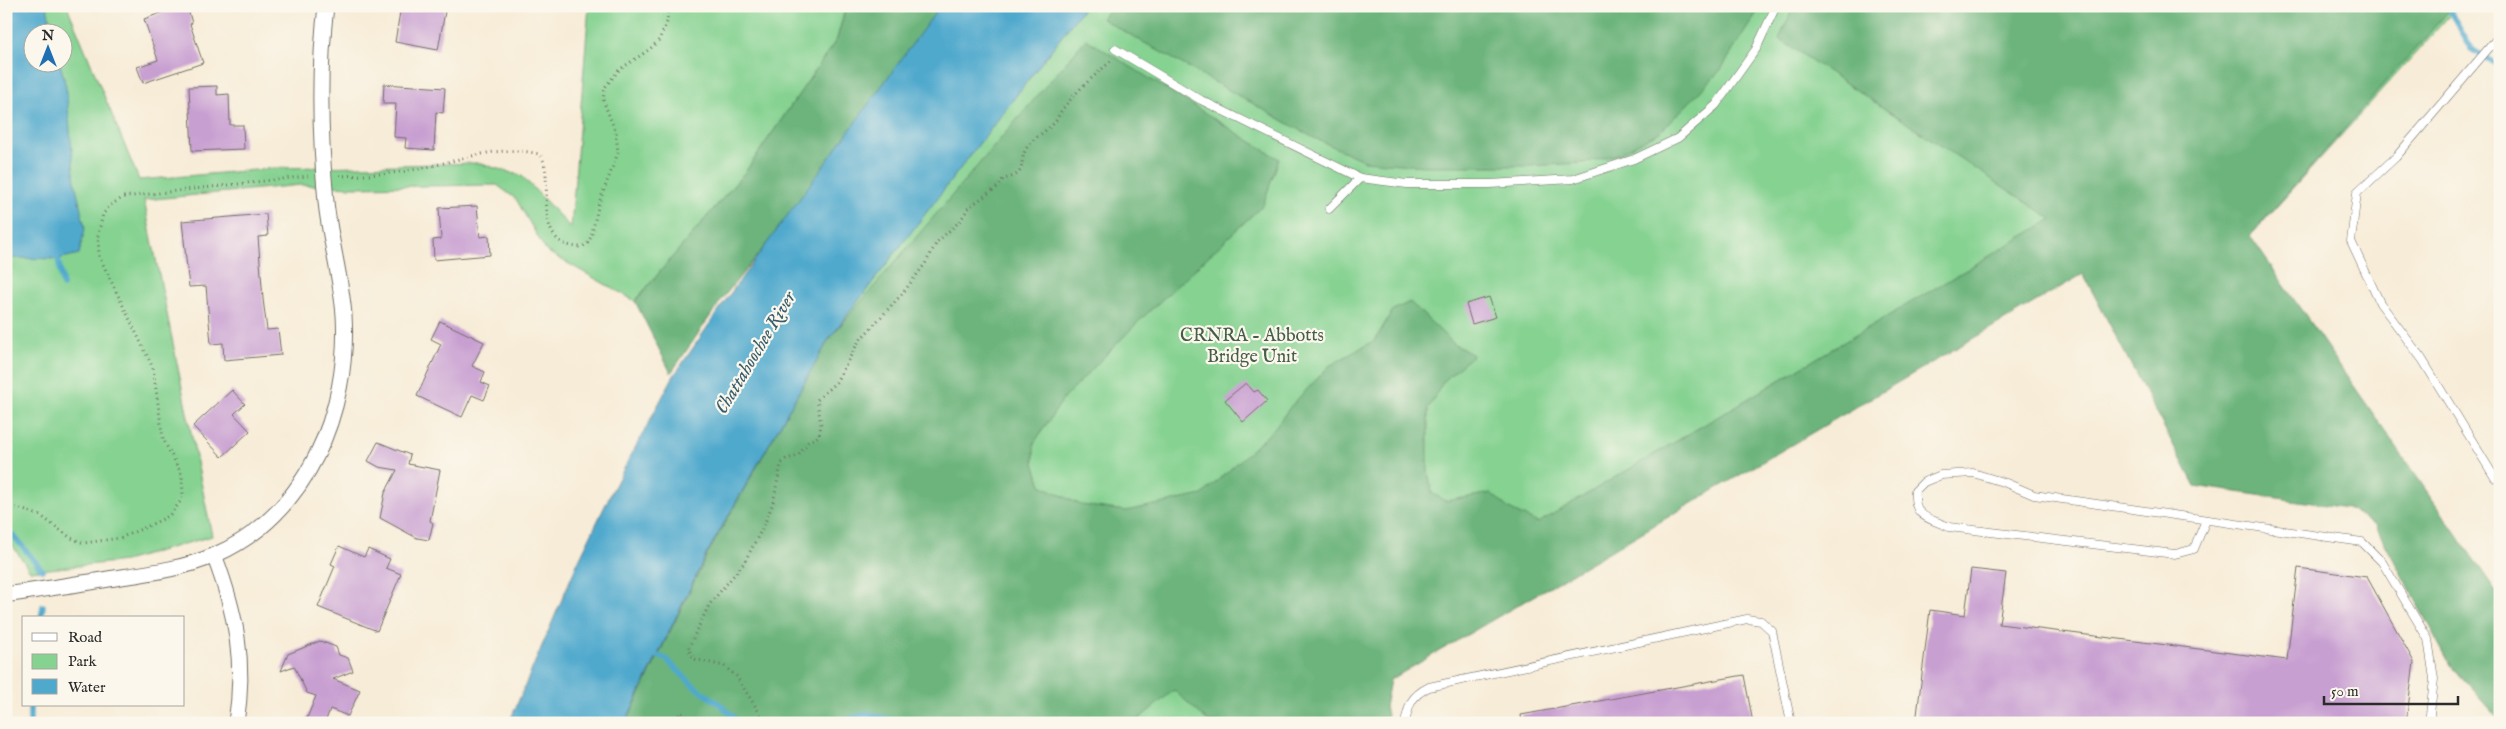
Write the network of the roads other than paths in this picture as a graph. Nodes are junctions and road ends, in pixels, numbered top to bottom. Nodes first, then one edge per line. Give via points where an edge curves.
1 (326, 6) edge
2 (1776, 6) edge
3 (2500, 35) edge
4 (1115, 49) dead end
5 (1360, 178) junction
6 (1329, 209) dead end
7 (2495, 478) dead end
8 (2206, 520) junction
9 (214, 555) junction
10 (6, 595) edge
11 (236, 723) edge
12 (1405, 723) edge
13 (1791, 723) edge
14 (2429, 723) edge

1 - 9 street via 321,45 320,122 326,204 344,314 339,392 323,446 297,490 261,527
2 - 5 lane via 1756,49 1716,105 1678,138 1634,159 1564,180 1407,184
3 - 7 lane via 2396,157 2357,193 2351,241 2380,303 2422,359
4 - 5 lane via 1201,100
5 - 6 lane
8 - 8 lane via 2034,495 1972,473 1941,475 1924,482 1915,492 1914,505 1919,513 1949,527 2176,554 2194,549
8 - 14 lane via 2362,542 2382,562 2428,639 2434,679
9 - 10 street via 166,570
9 - 11 street via 229,595 240,647 241,692
12 - 13 lane via 1409,706 1417,693 1429,687 1747,619 1761,620 1772,631

